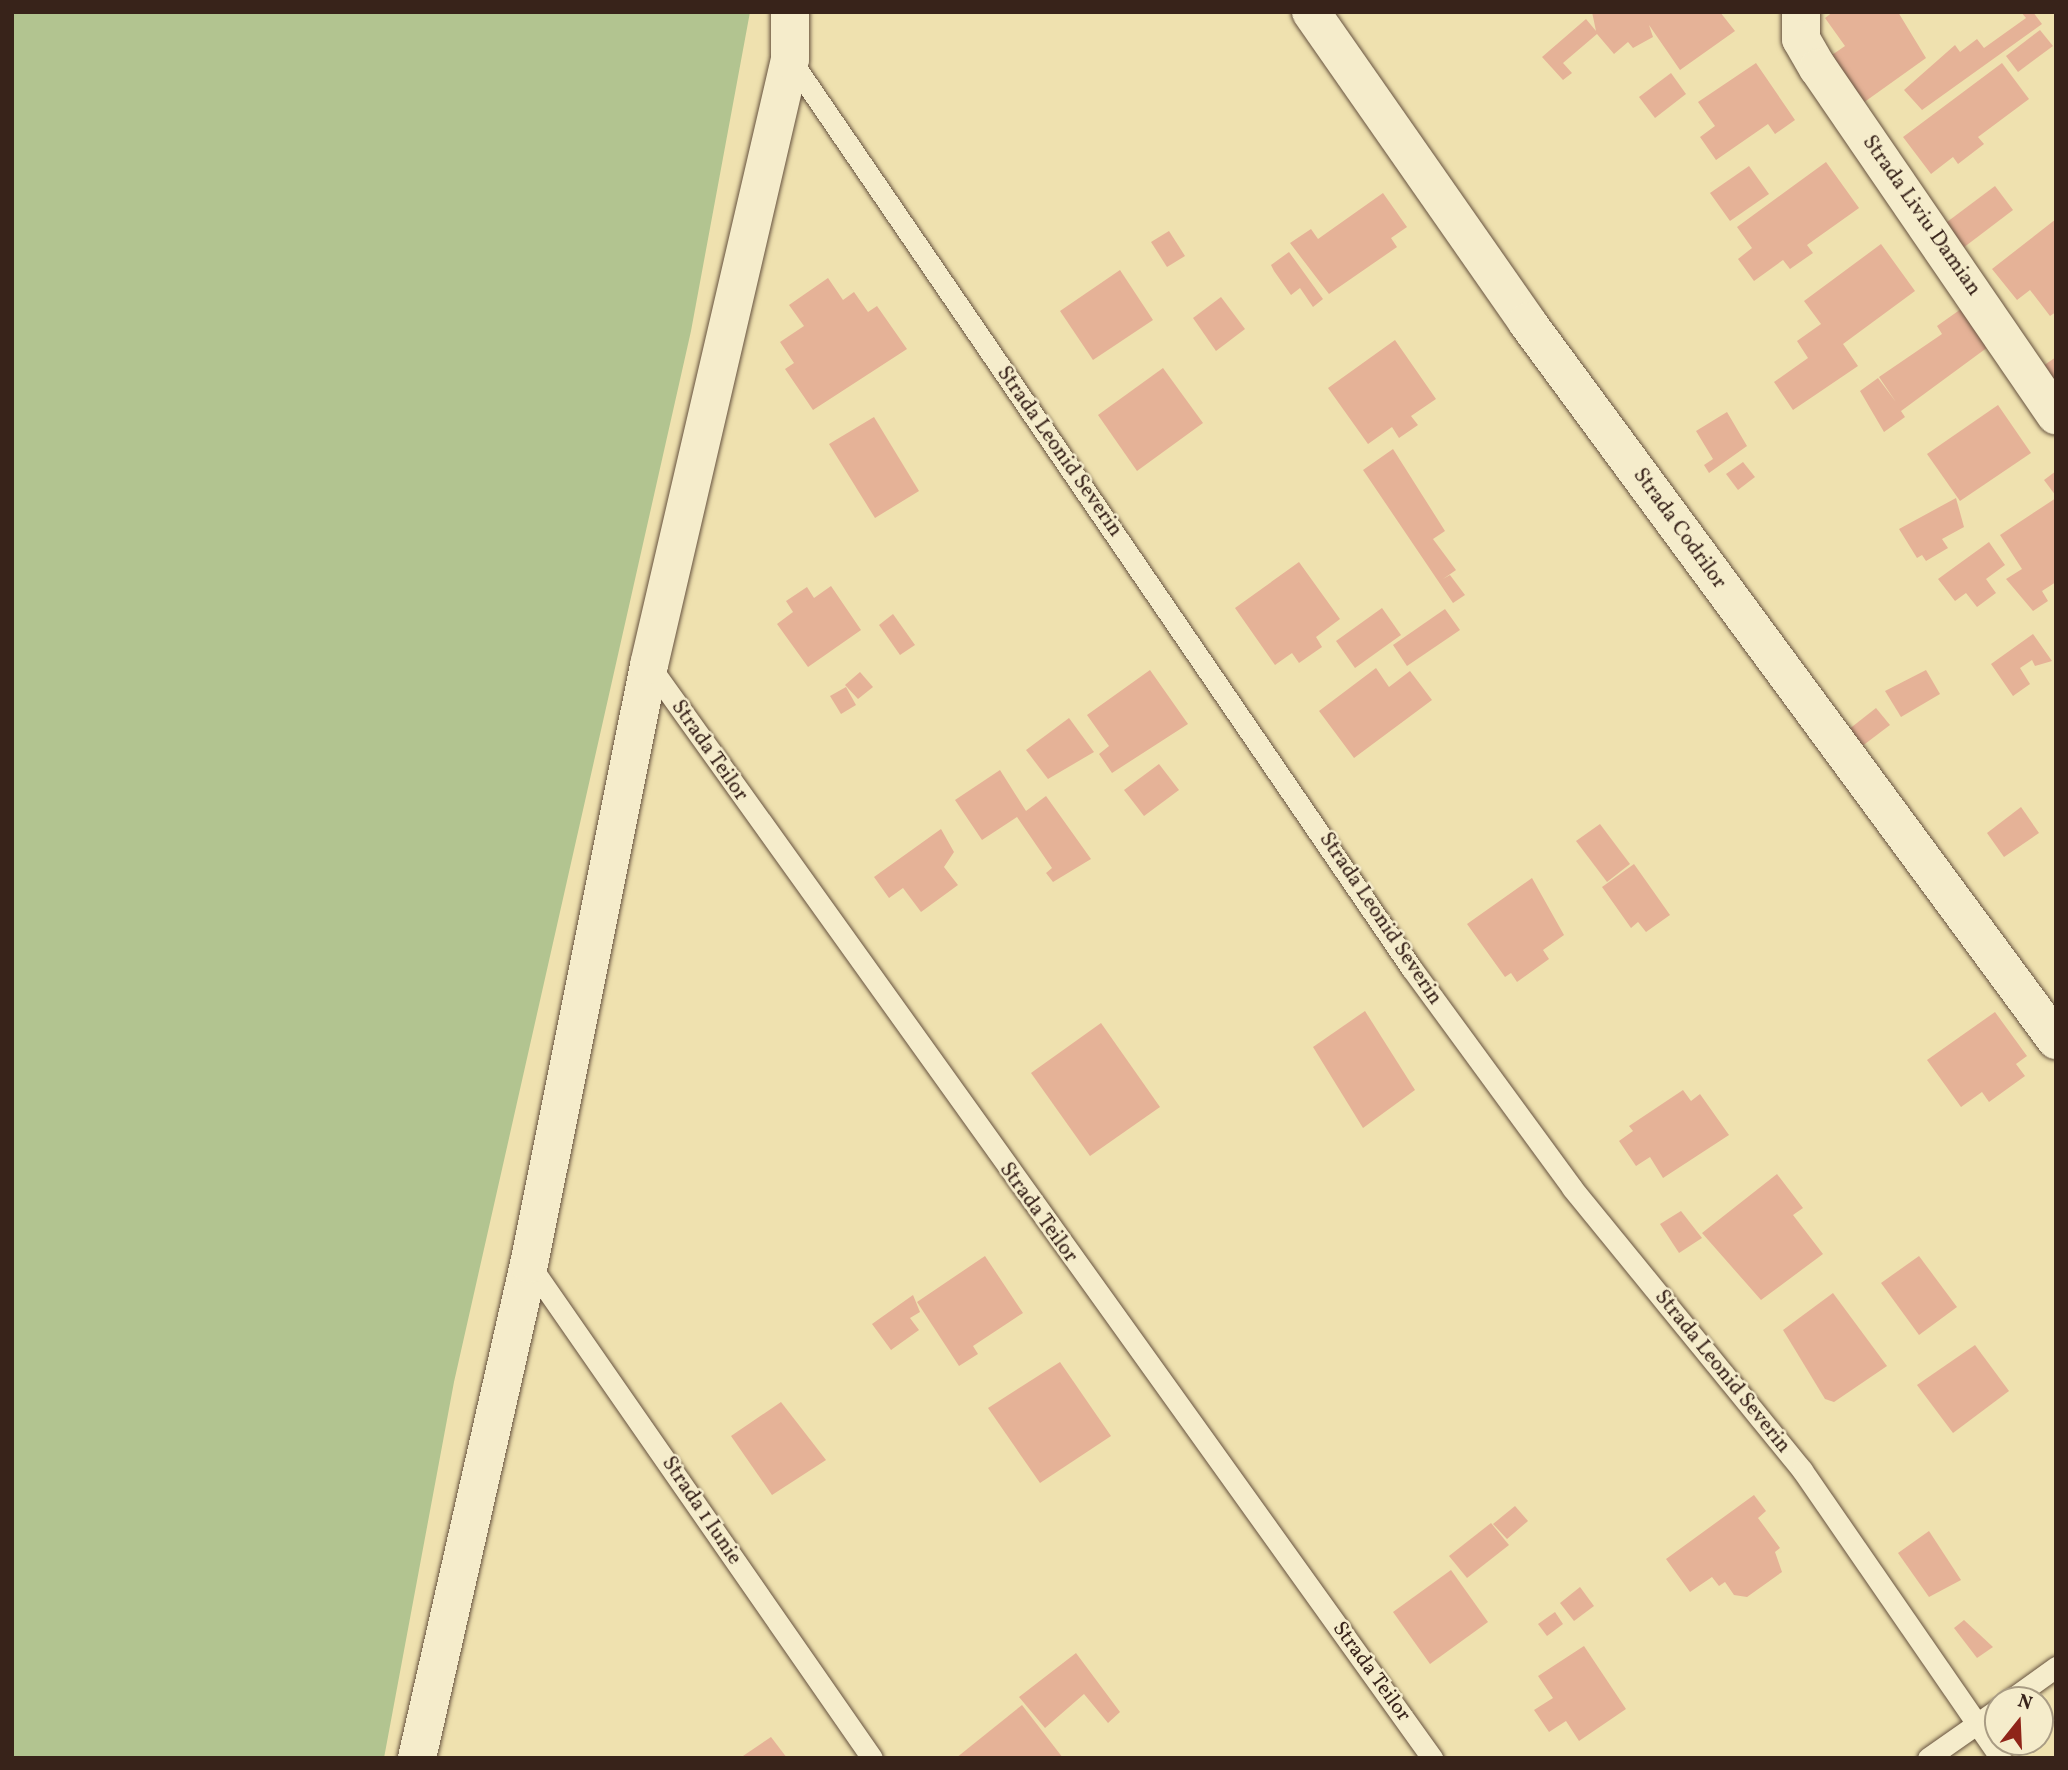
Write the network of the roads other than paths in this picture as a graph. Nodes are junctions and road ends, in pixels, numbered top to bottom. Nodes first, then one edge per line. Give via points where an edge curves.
1 (790, 12) edge
2 (1311, 12) edge
3 (1801, 12) edge
4 (790, 59) junction
5 (2056, 415) edge
6 (649, 665) junction
7 (2056, 1040) edge
8 (529, 1264) junction
9 (2056, 1668) edge
10 (2030, 1686) edge
11 (1984, 1719) edge
12 (1976, 1724) junction
13 (417, 1758) edge
14 (873, 1758) edge
15 (1432, 1758) edge
16 (1928, 1758) edge
17 (2001, 1758) edge

1 - 4 street
2 - 7 street, Strada Codrilor via 1527,322
3 - 5 street, Strada Liviu Damian via 1801,39 1818,68
4 - 6 street
4 - 12 lane, Strada Leonid Severin via 1412,969 1572,1188 1802,1470
6 - 8 street
6 - 15 lane, Strada Teilor
8 - 13 street
8 - 14 lane, Strada 1 Iunie
9 - 10 lane
11 - 12 lane
12 - 16 lane
12 - 17 lane, Strada Leonid Severin

